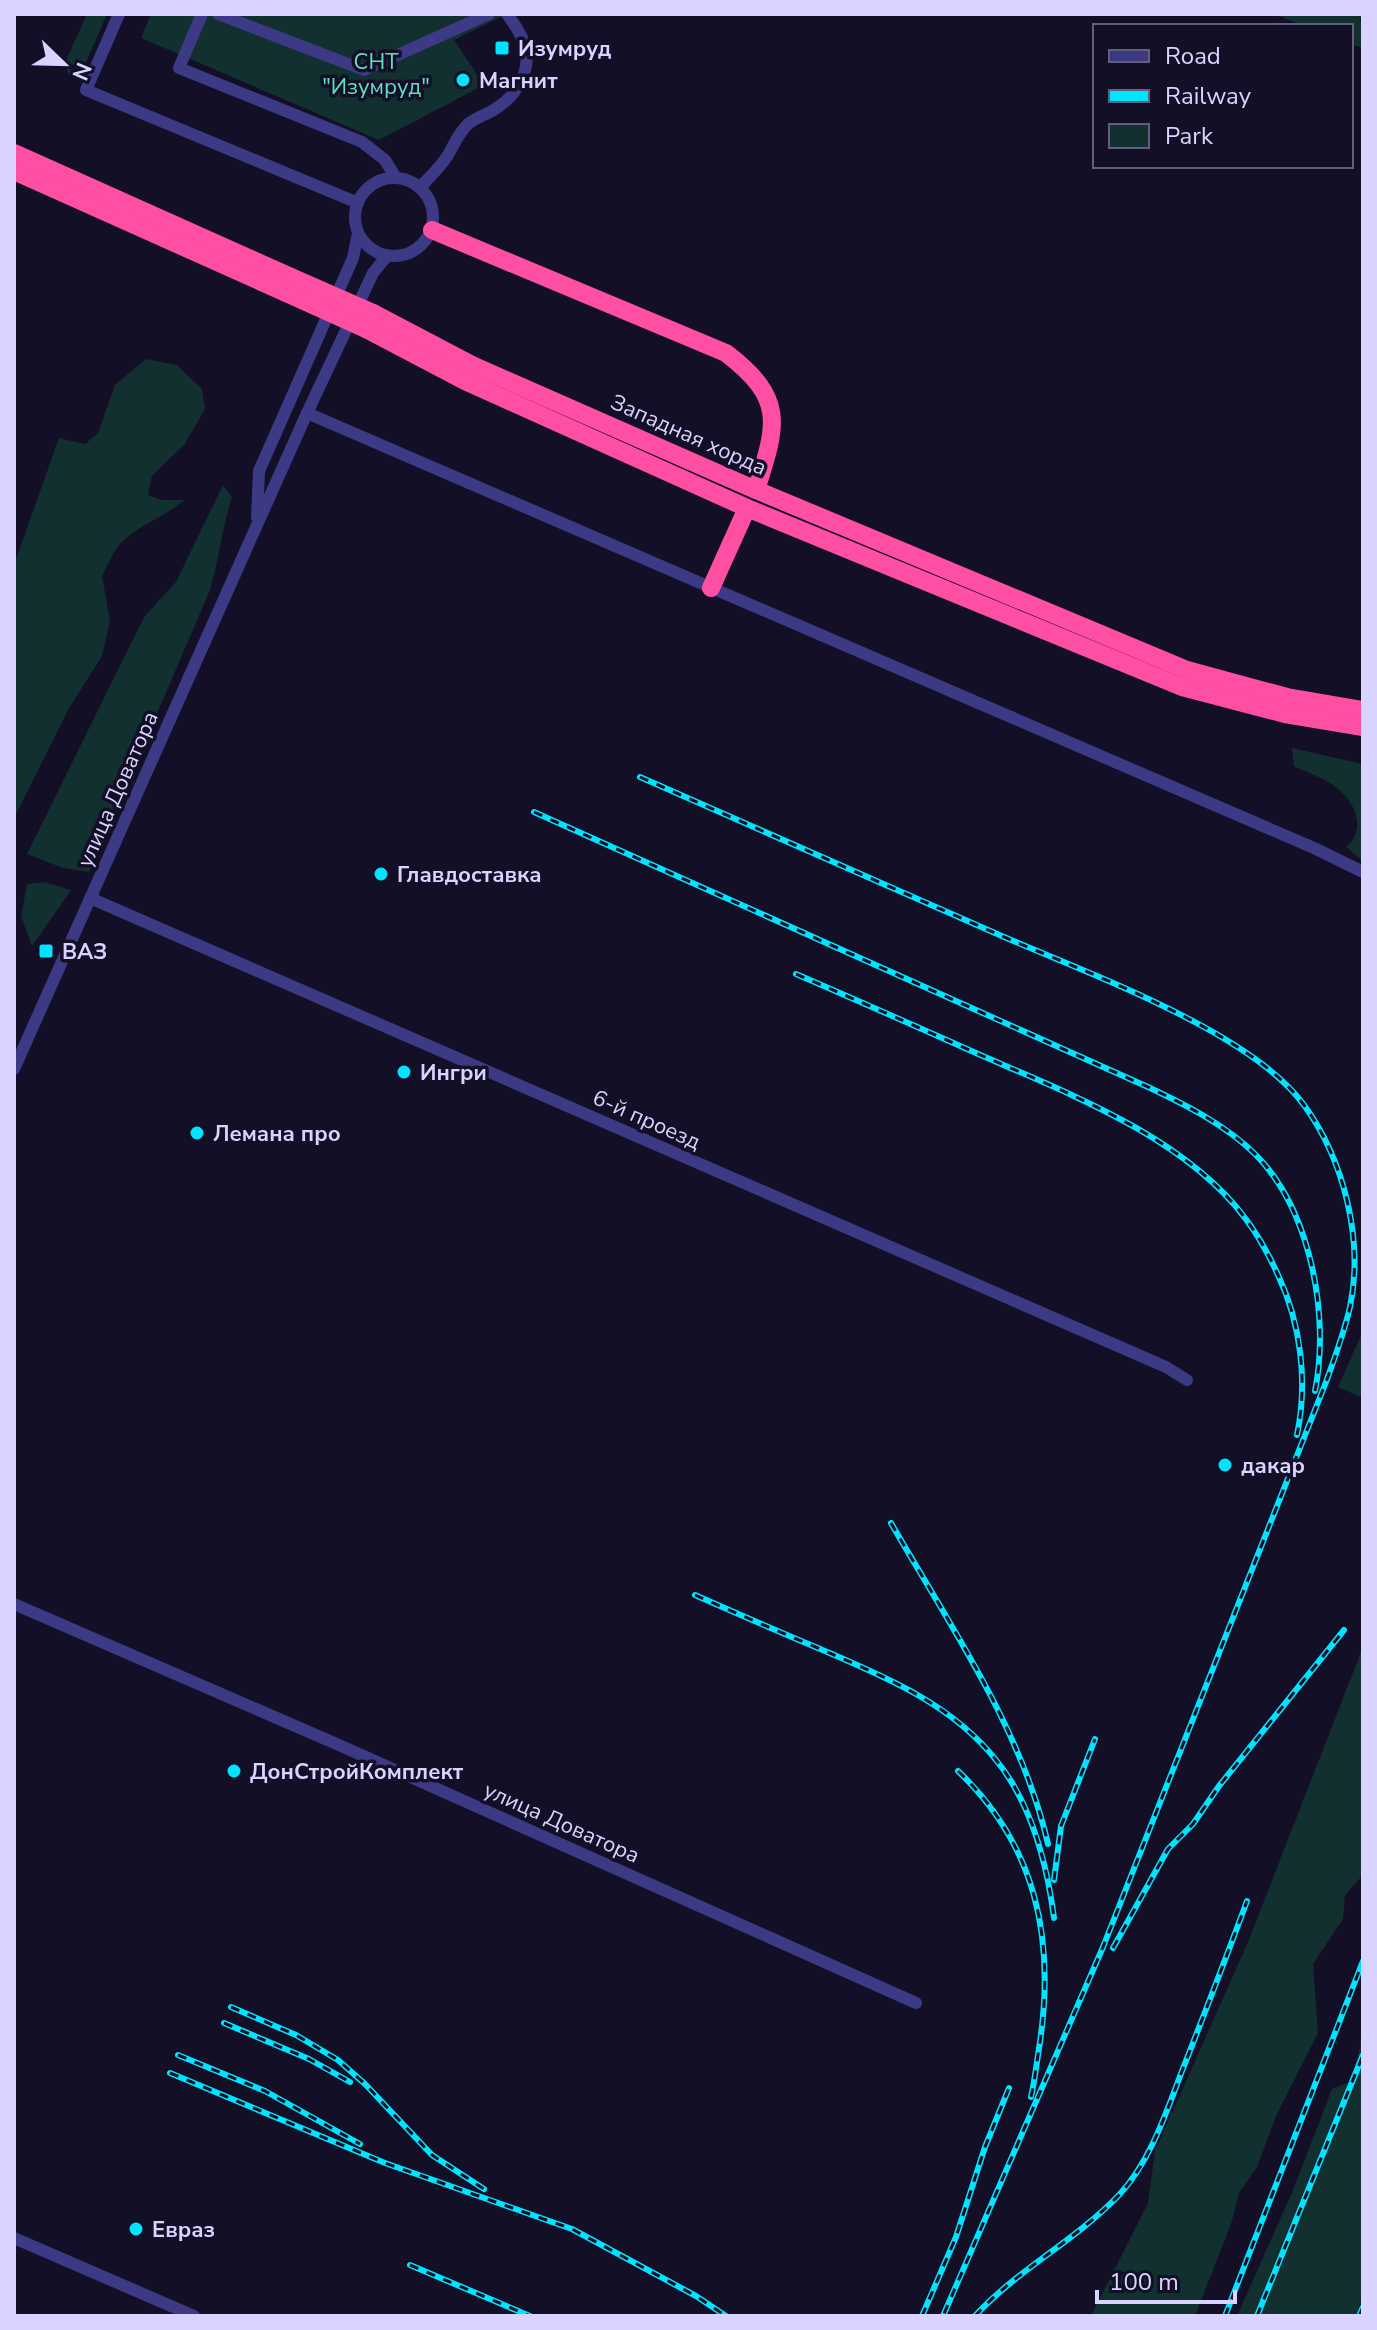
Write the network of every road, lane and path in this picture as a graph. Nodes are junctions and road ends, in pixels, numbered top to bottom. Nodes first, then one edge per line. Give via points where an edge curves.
1 (119, 14) edge
2 (202, 14) edge
3 (218, 14) edge
4 (507, 14) edge
5 (480, 15) edge
6 (14, 153) edge
7 (14, 171) edge
8 (396, 178) junction
9 (420, 188) junction
10 (358, 203) junction
11 (432, 230) junction
12 (358, 233) junction
13 (387, 256) junction
14 (288, 284) junction
15 (370, 321) junction
16 (307, 413) junction
17 (756, 490) junction
18 (747, 508) junction
19 (256, 525) junction
20 (711, 588) junction
21 (1363, 710) edge
22 (1363, 727) edge
23 (1363, 872) edge
24 (90, 898) junction
25 (14, 1069) edge
26 (1187, 1380) dead end
27 (14, 1604) edge
28 (916, 2003) dead end
29 (14, 2238) edge
30 (194, 2316) edge

1 - 10 street via 86,90
2 - 8 street via 179,68 352,137 385,160
3 - 5 street via 364,70
4 - 9 street via 523,40 527,64 518,87 468,125
6 - 14 highway, Западная хорда
7 - 14 highway, Западная хорда
8 - 9 street
8 - 10 street via 376,183
9 - 11 street via 431,204
10 - 12 street
11 - 13 street via 418,249
11 - 17 highway via 726,353 745,368 759,381 773,422
12 - 13 street via 372,250
12 - 19 street, улица Доватора via 353,258 259,471
13 - 16 street, улица Доватора via 373,273
14 - 15 highway, Западная хорда, bridge
15 - 17 highway, Западная хорда
15 - 18 highway, Западная хорда via 465,381
16 - 19 street, улица Доватора
16 - 20 street
17 - 21 highway, Западная хорда via 1187,670 1275,695
18 - 20 highway
18 - 22 highway, Западная хорда via 1182,687 1285,714
19 - 24 street, улица Доватора
20 - 23 street
24 - 25 street, улица Доватора
24 - 26 street, 6-й проезд
27 - 28 street, улица Доватора
29 - 30 street

